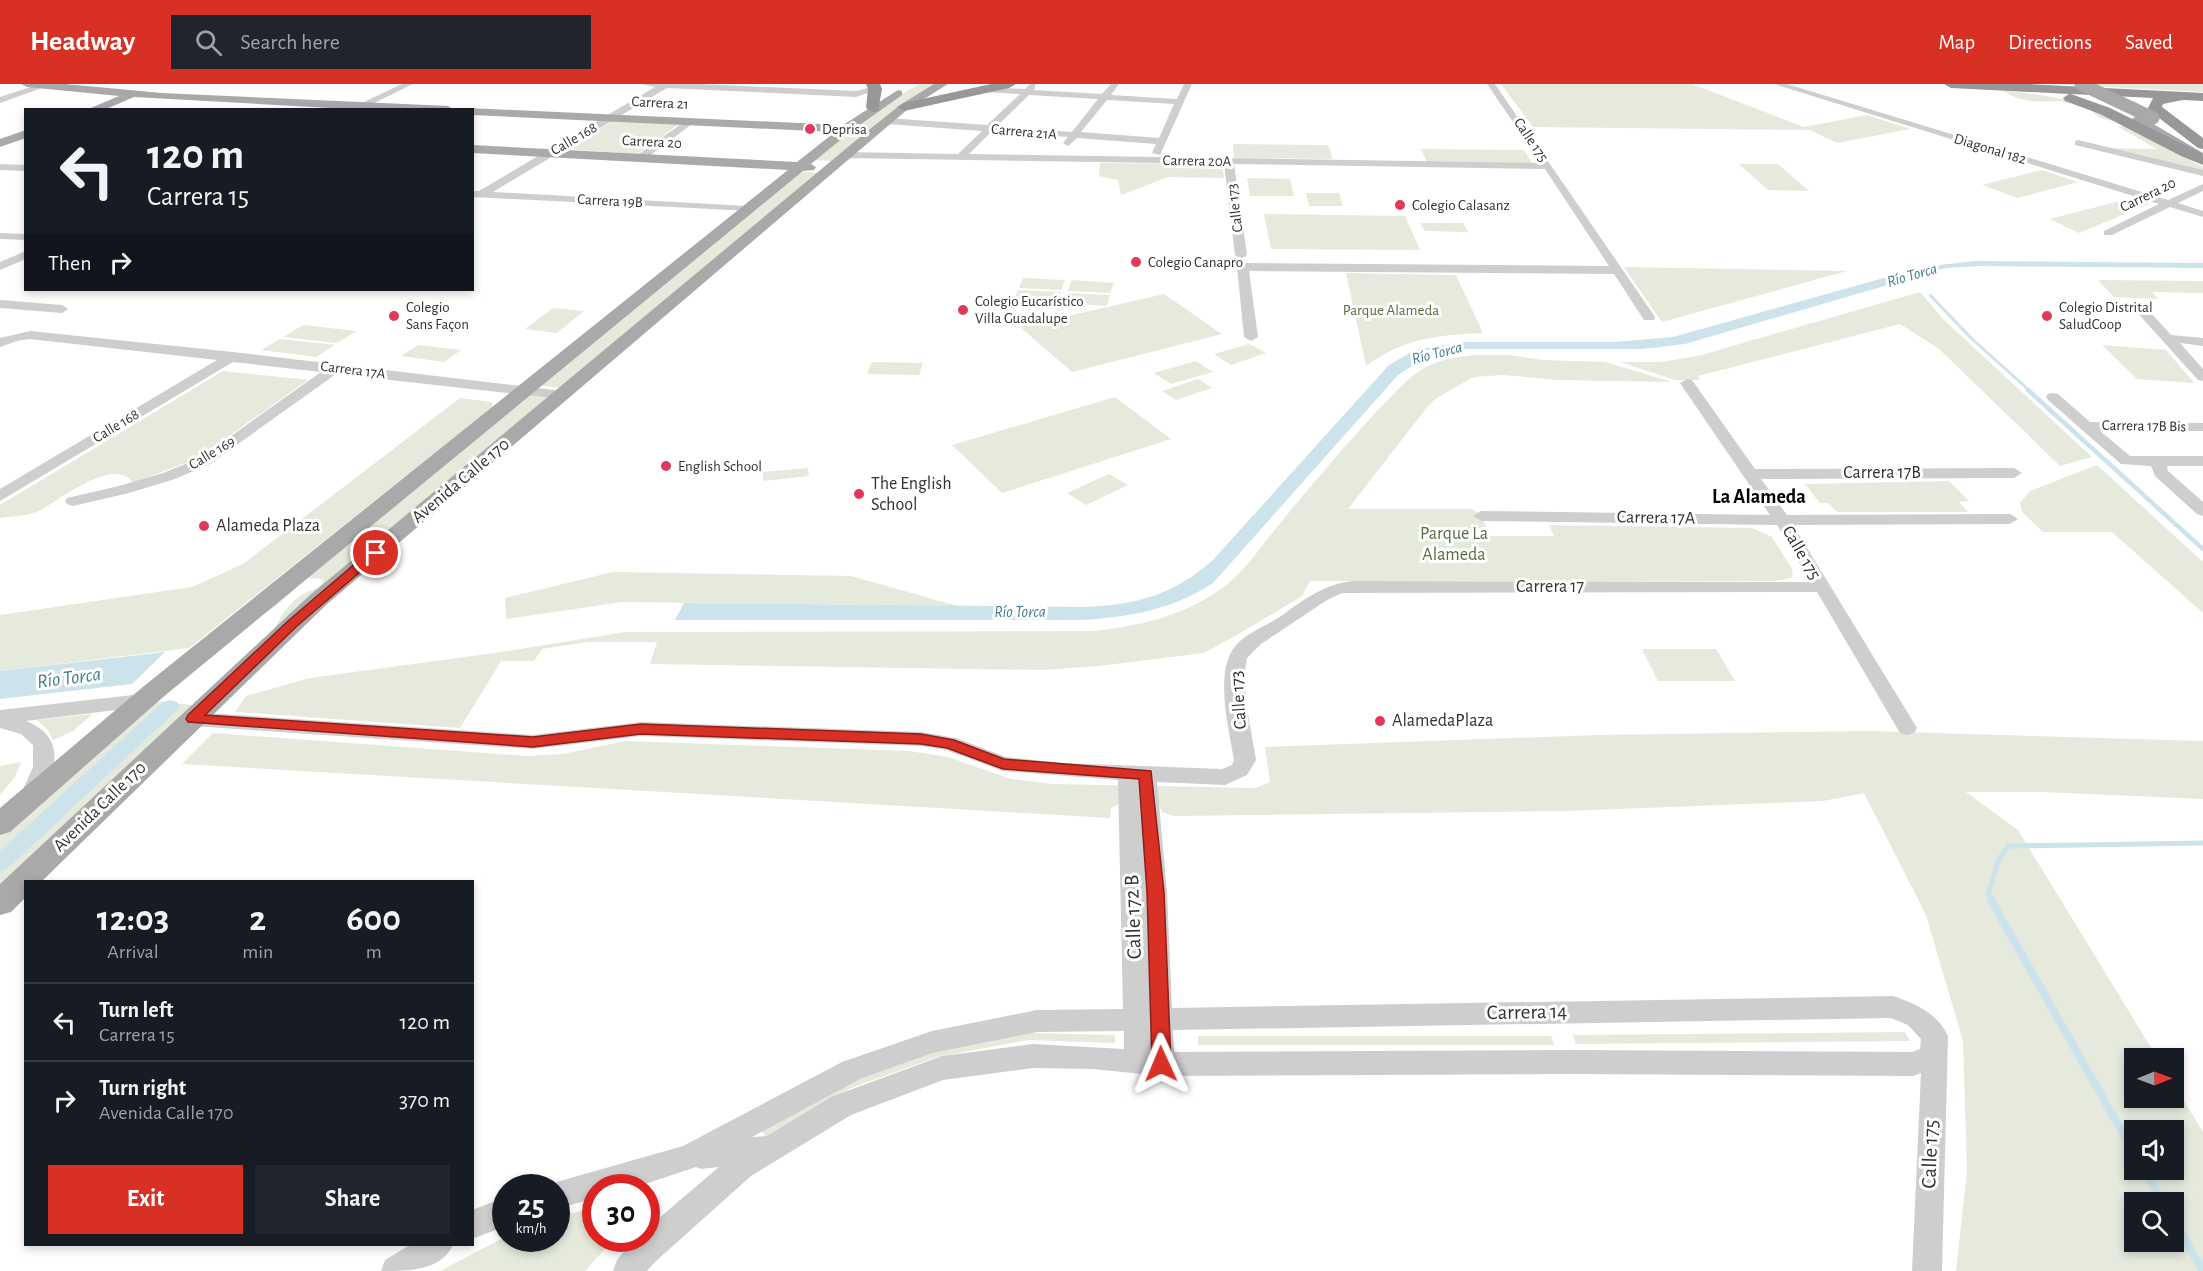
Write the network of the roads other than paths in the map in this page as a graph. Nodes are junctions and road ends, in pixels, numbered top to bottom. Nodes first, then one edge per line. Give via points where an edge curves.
1 (27, 84) edge
2 (163, 84) edge
3 (409, 84) edge
4 (645, 84) edge
5 (666, 84) edge
6 (942, 84) edge
7 (1009, 84) edge
8 (1115, 84) edge
9 (1188, 84) edge
10 (1491, 84) edge
11 (1778, 84) edge
12 (1951, 84) edge
13 (2067, 84) edge
14 (2081, 84) edge
15 (47, 85) edge
16 (1971, 85) edge
17 (874, 86) edge
18 (906, 88) dead end
19 (1031, 88) edge
20 (984, 89) junction
21 (135, 94) junction
22 (1104, 97) junction
23 (2203, 97) edge
24 (0, 100) edge
25 (1178, 102) junction
26 (356, 107) edge
27 (904, 107) junction
28 (97, 108) edge
29 (387, 108) edge
30 (873, 108) junction
31 (474, 111) edge
32 (612, 117) junction
33 (691, 121) junction
34 (887, 121) junction
35 (846, 129) junction
36 (989, 129) junction
37 (24, 135) edge
38 (1073, 136) junction
39 (1161, 141) junction
40 (0, 143) edge
41 (2078, 143) dead end
42 (2203, 145) edge
43 (474, 149) edge
44 (2203, 151) edge
45 (550, 153) junction
46 (845, 155) junction
47 (960, 157) junction
48 (640, 158) junction
49 (1055, 159) junction
50 (2203, 159) edge
51 (24, 160) edge
52 (1155, 160) junction
53 (1229, 161) junction
54 (800, 166) junction
55 (1548, 166) junction
56 (2, 167) edge
57 (24, 168) edge
58 (830, 168) junction
59 (2203, 173) edge
60 (2203, 187) edge
61 (477, 194) edge
62 (2168, 204) junction
63 (747, 209) junction
64 (2203, 214) edge
65 (2108, 233) dead end
66 (0, 236) edge
67 (24, 237) edge
68 (24, 255) edge
69 (1241, 255) dead end
70 (0, 266) edge
71 (1618, 270) junction
72 (0, 304) edge
73 (2139, 307) dead end
74 (62, 309) dead end
75 (1649, 317) dead end
76 (1251, 337) dead end
77 (2166, 338) junction
78 (2203, 342) edge
79 (0, 343) edge
80 (2182, 356) junction
81 (221, 359) junction
82 (2203, 359) edge
83 (329, 372) junction
84 (2203, 377) edge
85 (1687, 383) dead end
86 (519, 394) junction
87 (563, 395) junction
88 (2053, 397) dead end
89 (2086, 426) junction
90 (2203, 427) edge
91 (2160, 460) junction
92 (2203, 461) edge
93 (2014, 473) dead end
94 (1751, 474) junction
95 (0, 485) edge
96 (0, 496) edge
97 (73, 501) dead end
98 (2203, 511) edge
99 (1480, 516) dead end
100 (2010, 519) dead end
101 (1782, 520) junction
102 (1820, 586) junction
103 (1289, 620) joint
104 (142, 701) junction
105 (0, 719) edge
106 (193, 719) junction
107 (1907, 728) dead end
108 (1137, 774) junction
109 (30, 797) junction
110 (0, 824) edge
111 (24, 880) edge
112 (24, 880) edge
113 (0, 903) edge
114 (1148, 1017) junction
115 (1935, 1036) junction
116 (1149, 1063) junction
117 (772, 1148) junction
118 (689, 1157) junction
119 (570, 1191) edge
120 (492, 1217) edge
121 (474, 1225) edge
122 (436, 1246) edge
123 (396, 1271) edge
124 (628, 1271) edge
125 (1927, 1271) edge

1 - 15 main road
2 - 21 main road
3 - 26 street
4 - 5 street
5 - 17 street via 856,94
5 - 32 street, Calle 168
6 - 27 main road, Avenida Calle 170
7 - 20 highway
8 - 22 street
9 - 25 street
10 - 55 street, Calle 175
11 - 62 street, Diagonal 182
12 - 16 highway
13 - 50 main road via 2138,119
14 - 44 main road, bridge via 2153,118
15 - 21 main road
15 - 24 street
16 - 23 highway
16 - 50 highway via 2078,100
17 - 30 highway
18 - 30 main road, Avenida Calle 170
19 - 20 street
19 - 22 street
19 - 36 street
20 - 27 highway
21 - 26 main road
21 - 28 main road
22 - 25 street
22 - 38 street
23 - 42 highway via 2163,100 2154,105
25 - 39 street
26 - 29 main road
27 - 34 main road, Avenida Calle 170
30 - 35 main road, Avenida Calle 170
31 - 32 main road, Carrera 21
32 - 33 main road, Carrera 21
32 - 45 street, Calle 168
33 - 35 main road, Carrera 21
33 - 48 street
34 - 36 street, Carrera 21A
34 - 46 main road, Avenida Calle 170
35 - 54 main road, Avenida Calle 170
36 - 38 street, Carrera 21A
36 - 47 street
37 - 40 main road
38 - 39 street, Carrera 21A
38 - 49 street
39 - 52 street
41 - 59 street
43 - 45 main road, Carrera 20
45 - 48 main road, Carrera 20
45 - 61 street, Calle 168
46 - 47 street, Carrera 20A
46 - 58 main road, Avenida Calle 170
47 - 49 street, Carrera 20A
48 - 54 main road, Carrera 20
49 - 52 street, Carrera 20A
51 - 56 street
52 - 53 street, Carrera 20A
53 - 55 street, Carrera 20A
53 - 69 street, Calle 173
54 - 58 main road, Carrera 20
54 - 63 main road, Avenida Calle 170
55 - 71 street, Calle 175
56 - 57 street
58 - 87 main road, Avenida Calle 170
60 - 62 street, Carrera 20
61 - 63 street, Carrera 19B
62 - 64 street, Diagonal 182
62 - 65 street, Carrera 20
63 - 86 main road, Avenida Calle 170
66 - 67 street
68 - 70 street
71 - 75 street, Calle 175
71 - 76 street via 1243,267
72 - 74 street
73 - 77 street
77 - 78 street
77 - 80 street
79 - 81 street, Carrera 17A via 30,336
80 - 82 street
80 - 84 street
81 - 83 street, Carrera 17A
81 - 95 street, Calle 168
81 - 96 street, Calle 168
83 - 86 street, Carrera 17A
83 - 97 street, Calle 169 via 205,461 123,490
85 - 94 street, Calle 175
86 - 87 street, Carrera 17A
86 - 104 main road, Avenida Calle 170
87 - 106 main road, Avenida Calle 170 via 318,600
88 - 89 street
89 - 90 street, Carrera 17B Bis
89 - 91 street via 2126,461
91 - 92 street
91 - 98 street via 2161,473
93 - 94 street, Carrera 17B
94 - 101 street, Calle 175
99 - 101 street, Carrera 17A
100 - 101 street, Carrera 17A
101 - 102 street, Calle 175
102 - 103 street, Carrera 17 via 1344,586 1327,591
102 - 107 street, Calle 175
103 - 108 street, Calle 173 via 1244,648 1236,659 1234,674 1245,760 1240,770 1225,777
104 - 105 street
104 - 109 main road, Avenida Calle 170
105 - 109 street via 26,728 45,747 45,769
106 - 108 street via 533,742 641,729 921,739 949,743 1003,764
106 - 112 main road, Avenida Calle 170
108 - 114 street, Calle 172 B via 1155,892
109 - 110 main road, Avenida Calle 170
111 - 113 main road, Avenida Calle 170
114 - 115 street, Carrera 14 via 1893,1007 1917,1017
114 - 116 street, Calle 172 B
114 - 118 street, Carrera 14 via 1037,1021 932,1042 851,1070
115 - 116 street via 1932,1056 1913,1064
115 - 125 street, Calle 175
116 - 117 street via 1033,1056 942,1068 841,1106
117 - 118 street
117 - 124 street via 741,1167 645,1250
118 - 119 street
120 - 121 street
122 - 123 street

